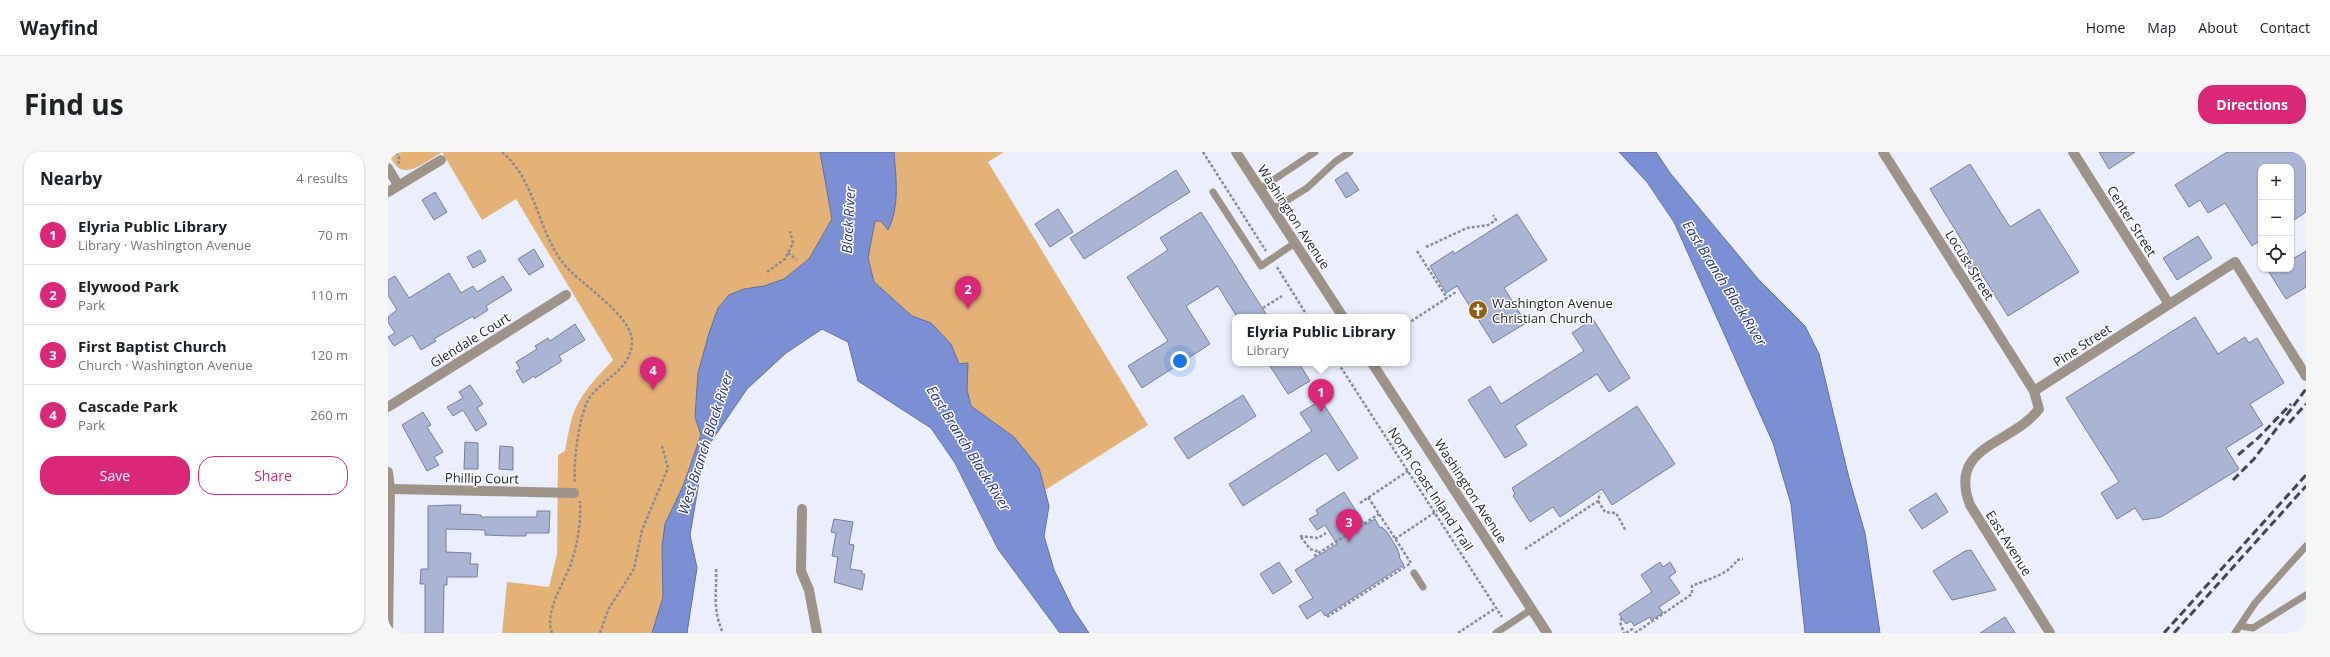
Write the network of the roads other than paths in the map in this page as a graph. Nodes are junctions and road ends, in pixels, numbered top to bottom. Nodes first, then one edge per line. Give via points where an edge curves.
1 (1236, 152) edge
2 (1315, 152) edge
3 (1350, 152) edge
4 (1883, 152) edge
5 (2073, 152) edge
6 (441, 160) dead end
7 (388, 168) edge
8 (398, 185) junction
9 (1260, 189) junction
10 (388, 192) edge
11 (1214, 192) dead end
12 (1273, 209) junction
13 (1295, 243) junction
14 (566, 295) dead end
15 (2170, 304) junction
16 (1341, 314) edge
17 (1374, 366) edge
18 (2306, 376) edge
19 (2034, 391) junction
20 (388, 407) edge
21 (388, 472) edge
22 (390, 489) junction
23 (576, 492) road end
24 (802, 509) dead end
25 (2306, 546) edge
26 (1414, 573) dead end
27 (1423, 587) dead end
28 (2306, 595) edge
29 (1532, 610) junction
30 (2240, 626) junction
31 (388, 633) edge
32 (820, 633) edge
33 (1496, 633) edge
34 (1547, 633) edge
35 (2050, 633) edge
36 (2235, 633) edge

1 - 9 street, Washington Avenue
2 - 9 lane
3 - 12 lane via 1336,161 1307,188
4 - 19 street, Locust Street
5 - 15 street, Center Street
6 - 8 street
7 - 8 street
8 - 10 street
9 - 12 street, Washington Avenue
11 - 13 lane via 1261,266
12 - 13 street, Washington Avenue
13 - 16 street, Washington Avenue
14 - 20 street, Glendale Court
15 - 18 street, Pine Street via 2235,262
15 - 19 street, Pine Street
17 - 29 street, Washington Avenue
19 - 35 street, East Avenue via 2039,409 2031,420 1980,452 1970,463 1964,478 1970,505
21 - 22 street
22 - 23 street, Phillip Court
22 - 31 street
24 - 32 street via 801,571 809,590
25 - 30 lane via 2255,603
26 - 27 lane
28 - 30 lane via 2253,628
29 - 33 lane
29 - 34 street, Washington Avenue
30 - 36 lane

